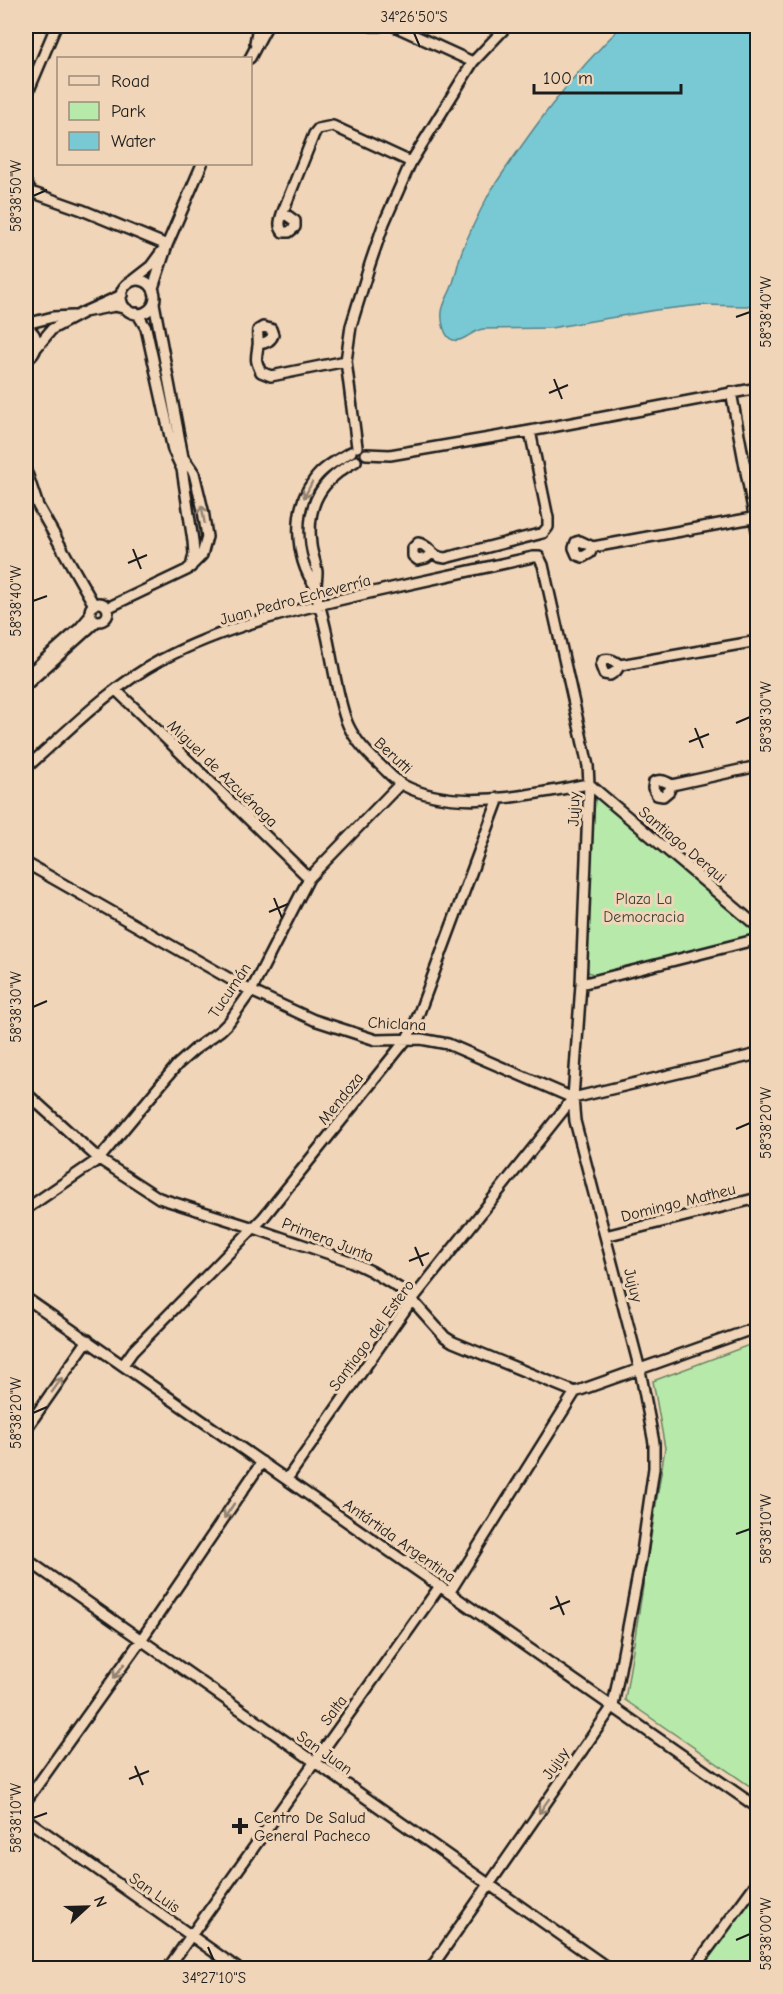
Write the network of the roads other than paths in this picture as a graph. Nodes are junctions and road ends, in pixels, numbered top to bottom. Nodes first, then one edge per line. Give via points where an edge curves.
1 (56, 26) edge
2 (258, 26) edge
3 (267, 26) edge
4 (372, 26) edge
5 (379, 26) edge
6 (394, 26) edge
7 (507, 26) edge
8 (254, 48) junction
9 (250, 57) edge
10 (473, 62) junction
11 (26, 97) edge
12 (411, 162) junction
13 (202, 165) edge
14 (26, 183) edge
15 (28, 194) edge
16 (282, 214) dead end
17 (167, 245) junction
18 (130, 282) junction
19 (153, 288) junction
20 (122, 295) junction
21 (154, 303) junction
22 (127, 309) junction
23 (137, 313) junction
24 (80, 314) junction
25 (26, 325) edge
26 (259, 344) dead end
27 (36, 350) junction
28 (26, 360) edge
29 (346, 361) junction
30 (26, 370) edge
31 (758, 387) edge
32 (732, 392) junction
33 (530, 431) junction
34 (355, 453) junction
35 (183, 462) junction
36 (26, 472) edge
37 (30, 499) edge
38 (756, 518) edge
39 (758, 536) edge
40 (593, 547) dead end
41 (431, 554) dead end
42 (539, 557) joint
43 (191, 567) junction
44 (320, 604) junction
45 (94, 605) junction
46 (107, 608) junction
47 (94, 618) junction
48 (758, 640) edge
49 (620, 665) dead end
50 (26, 676) edge
51 (26, 685) edge
52 (116, 690) junction
53 (758, 766) edge
54 (26, 768) edge
55 (400, 784) junction
56 (589, 784) junction
57 (672, 785) dead end
58 (499, 798) junction
59 (26, 863) edge
60 (309, 878) junction
61 (758, 927) edge
62 (758, 939) edge
63 (581, 984) junction
64 (251, 991) junction
65 (405, 1040) junction
66 (758, 1054) edge
67 (26, 1093) edge
68 (573, 1098) junction
69 (99, 1159) junction
70 (758, 1198) edge
71 (26, 1209) edge
72 (254, 1228) junction
73 (605, 1236) junction
74 (26, 1298) edge
75 (412, 1300) junction
76 (758, 1326) edge
77 (88, 1340) junction
78 (123, 1365) junction
79 (640, 1370) junction
80 (575, 1392) junction
81 (26, 1429) edge
82 (262, 1462) junction
83 (286, 1479) junction
84 (26, 1559) edge
85 (440, 1586) junction
86 (449, 1593) junction
87 (141, 1640) junction
88 (612, 1706) junction
89 (314, 1762) junction
90 (26, 1801) edge
91 (758, 1808) edge
92 (26, 1819) edge
93 (758, 1881) edge
94 (489, 1885) junction
95 (191, 1936) junction
96 (168, 1968) edge
97 (237, 1968) edge
98 (431, 1968) edge
99 (608, 1968) edge
100 (694, 1968) edge

1 - 11 street
2 - 8 street
3 - 8 street
4 - 5 street
6 - 10 street
7 - 10 street
8 - 9 street
10 - 12 street
12 - 16 street via 333,126 325,126 314,134
12 - 29 street via 370,264 351,326
13 - 17 street
14 - 15 street
15 - 17 street via 82,210
17 - 18 street via 151,266
17 - 19 street
18 - 19 street via 145,281
18 - 20 street
19 - 21 street
20 - 22 street
20 - 24 street
21 - 23 street via 147,311
21 - 35 street
22 - 23 street
22 - 24 street via 115,306
23 - 35 street via 146,328 173,450
24 - 25 street
24 - 27 street via 52,329
25 - 27 street via 36,337
26 - 29 street via 257,364 261,372 271,376
27 - 28 street
27 - 30 street
29 - 34 street
31 - 32 street
32 - 33 street
32 - 38 street
33 - 34 street, Berutti via 390,455 366,454 363,460
33 - 41 street via 548,518 543,534 444,558
34 - 44 street, Berutti via 315,500 310,527
35 - 43 street via 194,554
43 -> 35 street via 202,555 207,537 198,483
36 - 37 street
37 - 45 street
38 - 39 street
38 - 40 street
42 - 44 street, Juan Pedro Echeverría
42 - 56 street, Jujuy
43 - 46 street
44 - 52 street, Juan Pedro Echeverría via 217,635 160,660
44 - 55 street, Berutti via 348,724 374,759
45 - 46 street via 100,603
45 - 47 street via 90,609
46 - 47 street via 103,621
47 - 50 street
47 - 51 street
48 - 49 street
52 - 54 street, Juan Pedro Echeverría
52 - 60 street, Miguel de Azcuénaga
53 - 57 street
55 - 58 street, Berutti via 440,797
55 - 60 street, Tucumán
56 - 58 street, Berutti
56 - 61 street, Santiago Derqui
56 - 63 street, Jujuy
58 - 65 street, Mendoza via 416,1021
59 - 64 street, Chiclana
60 - 64 street, Tucumán
62 - 63 street
63 - 68 street, Jujuy
64 - 65 street, Chiclana via 358,1035 376,1040
64 - 69 street, Tucumán via 221,1030 177,1065
65 - 68 street, Chiclana via 448,1044
65 - 72 street, Mendoza
66 - 68 street
67 - 69 street, Primera Junta
68 - 73 street, Jujuy via 575,1121
68 - 75 street, Santiago del Estero
69 - 71 street, Tucumán
69 - 72 street, Primera Junta via 159,1198
70 - 73 street, Domingo Matheu
72 - 75 street, Primera Junta via 350,1261 388,1281
72 - 78 street, Mendoza
73 - 79 street, Jujuy
74 - 77 street, Antártida Argentina
75 - 80 street, Primera Junta via 453,1342
75 - 83 street, Santiago del Estero
76 - 79 street
77 - 78 street, Antártida Argentina
81 -> 77 street
78 - 82 street, Antártida Argentina
79 - 80 street
79 - 88 street, Jujuy via 655,1456 641,1559
80 - 86 street
82 - 83 street, Antártida Argentina
82 -> 87 street
83 - 85 street, Antártida Argentina
84 - 87 street, San Juan
85 - 86 street, Antártida Argentina
85 - 89 street, Salta
86 - 88 street, Antártida Argentina
87 - 89 street, San Juan
87 -> 90 street
88 - 91 street, Antártida Argentina
88 -> 94 street, Jujuy
89 - 94 street, San Juan
89 - 95 street, Salta
92 - 95 street, San Luis
93 - 100 street
94 - 98 street, Jujuy
94 - 99 street, San Juan
95 - 96 street, Salta
95 - 97 street, San Luis

